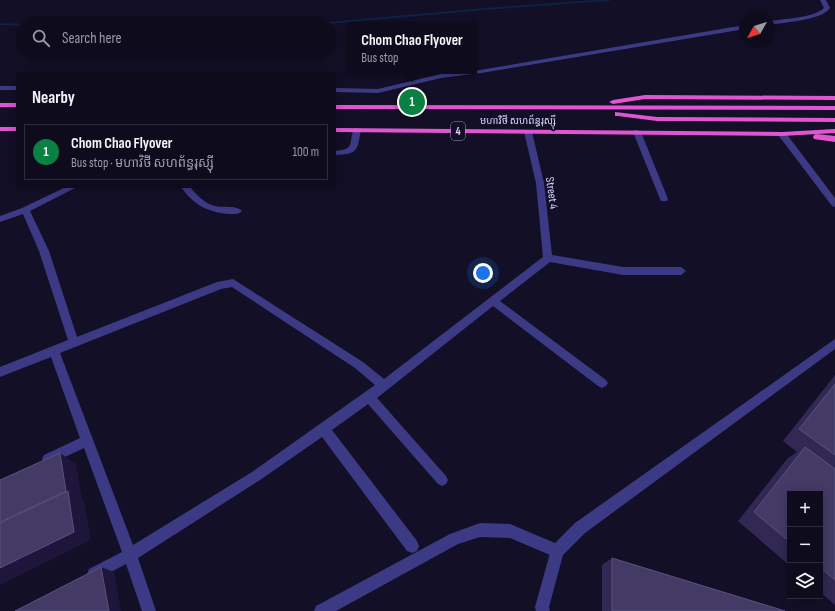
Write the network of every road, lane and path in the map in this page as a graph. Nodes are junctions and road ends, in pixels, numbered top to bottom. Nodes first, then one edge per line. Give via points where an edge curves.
1 (823, 0) edge
2 (775, 22) edge
3 (739, 28) edge
4 (477, 72) edge
5 (457, 74) edge
6 (0, 88) edge
7 (16, 88) edge
8 (336, 90) edge
9 (835, 98) edge
10 (0, 105) edge
11 (16, 105) edge
12 (336, 107) edge
13 (572, 108) junction
14 (835, 108) edge
15 (835, 120) edge
16 (0, 128) edge
17 (16, 129) edge
18 (336, 130) edge
19 (357, 130) junction
20 (835, 131) edge
21 (528, 132) junction
22 (637, 132) junction
23 (782, 134) junction
24 (835, 139) edge
25 (336, 153) edge
26 (71, 188) edge
27 (187, 188) edge
28 (664, 199) dead end
29 (835, 204) edge
30 (25, 210) junction
31 (238, 211) dead end
32 (0, 219) edge
33 (548, 258) junction
34 (681, 271) dead end
35 (493, 301) junction
36 (74, 342) junction
37 (835, 343) edge
38 (54, 350) junction
39 (0, 372) edge
40 (602, 383) dead end
41 (384, 386) junction
42 (370, 397) junction
43 (323, 428) junction
44 (88, 440) junction
45 (34, 465) edge
46 (442, 480) dead end
47 (412, 546) dead end
48 (558, 551) junction
49 (130, 555) junction
50 (83, 580) edge
51 (149, 611) edge
52 (321, 611) edge
53 (543, 611) edge

1 - 2 street via 827,8 819,14
3 - 4 street
5 - 8 street via 378,91
6 - 7 street
9 - 13 highway via 645,97
10 - 11 highway
12 - 13 highway, មហាវិថី សហព័ន្ធរុស្ស៊ី / 4
13 - 14 highway
13 - 15 highway via 656,119
16 - 17 highway
18 - 19 highway, មហាវិថី សហព័ន្ធរុស្ស៊ី / 4
19 - 21 highway, មហាវិថី សហព័ន្ធរុស្ស៊ី / 4
19 - 25 street via 354,148 349,152
20 - 23 highway
21 - 22 highway, មហាវិថី សហព័ន្ធរុស្ស៊ី / 4
21 - 33 street, Street 4 via 540,183
22 - 23 highway, មហាវិថី សហព័ន្ធរុស្ស៊ី
22 - 28 street
23 - 24 highway
23 - 29 street
26 - 30 street
27 - 31 street via 199,203 214,210
30 - 32 street
30 - 36 street via 44,251
33 - 34 street via 623,271
33 - 35 street
35 - 40 street
35 - 41 street
36 - 38 street
36 - 41 street via 233,282 359,365
37 - 48 street via 580,528
38 - 39 street
38 - 44 street
41 - 42 street
42 - 43 street
42 - 46 street
43 - 47 street
43 - 49 street via 256,476
44 - 45 street
44 - 49 street
48 - 52 street via 510,531 480,530 455,539
48 - 53 street
49 - 50 street
49 - 51 street

